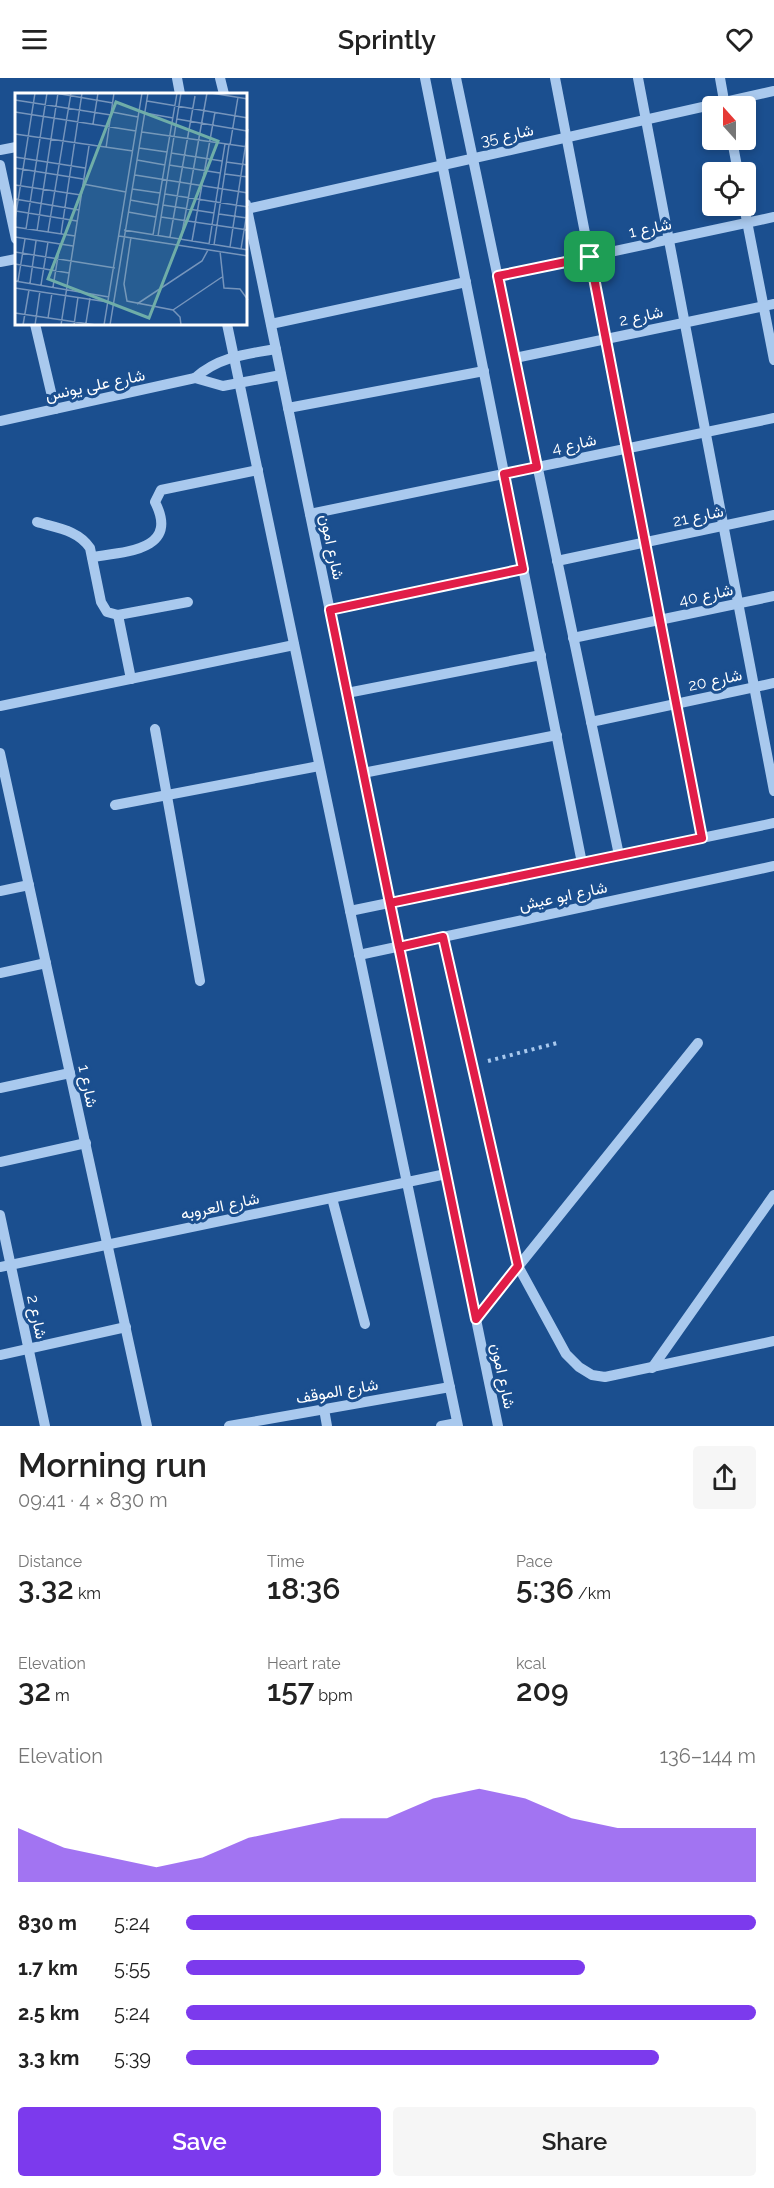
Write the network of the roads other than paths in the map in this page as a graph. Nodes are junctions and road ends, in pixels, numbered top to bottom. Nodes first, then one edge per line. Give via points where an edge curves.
1 (177, 78) edge
2 (221, 78) edge
3 (425, 78) edge
4 (456, 78) edge
5 (555, 78) edge
6 (638, 78) edge
7 (720, 78) edge
8 (774, 91) edge
9 (180, 93) edge
10 (224, 93) edge
11 (723, 96) edge
12 (755, 96) edge
13 (702, 109) edge
14 (646, 120) junction
15 (567, 138) junction
16 (15, 147) edge
17 (0, 150) edge
18 (473, 158) junction
19 (443, 165) junction
20 (1, 171) edge
21 (248, 206) edge
22 (248, 211) edge
23 (746, 216) edge
24 (774, 217) edge
25 (748, 223) junction
26 (15, 234) edge
27 (669, 240) junction
28 (590, 257) junction
29 (15, 259) edge
30 (0, 262) edge
31 (498, 276) junction
32 (466, 282) junction
33 (769, 305) edge
34 (685, 323) junction
35 (271, 324) junction
36 (36, 326) edge
37 (227, 326) edge
38 (605, 339) junction
39 (276, 349) junction
40 (234, 356) junction
41 (515, 358) junction
42 (774, 360) edge
43 (484, 371) junction
44 (281, 375) junction
45 (195, 378) junction
46 (240, 384) junction
47 (288, 408) junction
48 (54, 409) junction
49 (774, 418) edge
50 (0, 421) edge
51 (705, 432) junction
52 (627, 448) junction
53 (537, 467) junction
54 (258, 470) junction
55 (504, 474) junction
56 (310, 514) junction
57 (774, 515) edge
58 (37, 522) dead end
59 (723, 526) junction
60 (645, 542) junction
61 (92, 557) junction
62 (557, 561) junction
63 (523, 569) junction
64 (774, 596) edge
65 (188, 602) dead end
66 (738, 604) junction
67 (330, 610) junction
68 (118, 615) junction
69 (660, 620) junction
70 (573, 638) junction
71 (294, 645) junction
72 (541, 655) junction
73 (131, 679) junction
74 (774, 683) edge
75 (754, 687) junction
76 (347, 693) junction
77 (676, 704) junction
78 (0, 706) edge
79 (591, 722) junction
80 (155, 729) dead end
81 (556, 735) junction
82 (0, 753) edge
83 (319, 766) junction
84 (363, 772) junction
85 (3, 782) edge
86 (774, 790) edge
87 (168, 795) junction
88 (115, 805) dead end
89 (774, 823) edge
90 (702, 838) junction
91 (619, 855) junction
92 (582, 863) junction
93 (774, 866) edge
94 (29, 885) junction
95 (0, 891) edge
96 (390, 903) junction
97 (350, 911) junction
98 (443, 937) junction
99 (399, 947) junction
100 (359, 955) junction
101 (46, 963) junction
102 (0, 973) edge
103 (200, 981) dead end
104 (698, 1043) dead end
105 (70, 1073) junction
106 (0, 1088) edge
107 (86, 1143) junction
108 (0, 1162) edge
109 (446, 1174) junction
110 (407, 1182) junction
111 (774, 1196) edge
112 (332, 1198) junction
113 (0, 1215) edge
114 (108, 1245) junction
115 (5, 1266) edge
116 (518, 1266) junction
117 (476, 1319) junction
118 (365, 1324) dead end
119 (126, 1327) junction
120 (774, 1341) edge
121 (28, 1349) junction
122 (0, 1355) edge
123 (652, 1368) junction
124 (450, 1387) junction
125 (324, 1408) junction
126 (457, 1424) edge
127 (45, 1426) edge
128 (147, 1426) edge
129 (230, 1426) edge
130 (327, 1426) edge
131 (441, 1426) edge
132 (498, 1426) edge

1 - 9 street
2 - 10 street
3 - 19 street
4 - 18 street
5 - 15 street
6 - 14 street
7 - 11 street
8 - 12 street, شارع 35
13 - 14 street, شارع 35
14 - 15 street, شارع 35
14 - 27 street
15 - 18 street, شارع 35
15 - 28 street
16 - 17 street
18 - 19 street, شارع 35
18 - 31 street
19 - 21 street, شارع 35
19 - 32 street
20 - 26 street
22 - 35 street, شارع امون
23 - 25 street
24 - 25 street, شارع 1
25 - 27 street, شارع 1
25 - 33 street
27 - 28 street, شارع 1
27 - 34 street
28 - 31 street, شارع 1
28 - 38 street
29 - 30 street
31 - 41 street
32 - 35 street
32 - 43 street
33 - 34 street, شارع 2
33 - 42 street
34 - 38 street, شارع 2
34 - 51 street
35 - 39 street, شارع امون
36 - 48 street
37 - 40 street
38 - 41 street, شارع 2
38 - 52 street
39 - 40 street, شارع على يونس
39 - 44 street, شارع امون
40 - 45 street, شارع على يونس via 206,368
40 - 46 street
41 - 53 street
43 - 47 street
43 - 55 street
44 - 46 street, شارع على يونس
44 - 47 street, شارع امون
45 - 46 street, شارع على يونس via 223,386
45 - 48 street, شارع على يونس
46 - 54 street
47 - 56 street, شارع امون
48 - 50 street, شارع على يونس
49 - 51 street, شارع 4
51 - 52 street, شارع 4
51 - 59 street
52 - 53 street, شارع 4
52 - 60 street
53 - 55 street, شارع 4
53 - 62 street
54 - 61 street via 161,490 155,498 161,523 153,542 142,549
54 - 71 street
55 - 56 street, شارع 4
55 - 63 street
56 - 67 street, شارع امون
57 - 59 street, شارع 21
58 - 61 street via 77,533 90,548
59 - 60 street, شارع 21
59 - 66 street
60 - 62 street, شارع 21
60 - 69 street
61 - 68 street via 103,607
62 - 70 street
63 - 67 street
63 - 72 street
64 - 66 street, شارع 40
65 - 68 street
66 - 69 street, شارع 40
66 - 75 street
67 - 76 street, شارع امون
68 - 73 street
69 - 70 street, شارع 40
69 - 77 street
70 - 79 street
71 - 73 street
71 - 83 street
72 - 76 street
72 - 81 street
73 - 78 street
74 - 75 street, شارع 20
75 - 77 street, شارع 20
75 - 86 street
76 - 84 street, شارع امون
77 - 79 street, شارع 20
77 - 90 street
79 - 91 street
80 - 87 street
81 - 84 street
81 - 92 street
82 - 85 street, شارع 1
83 - 87 street
83 - 97 street
84 - 96 street, شارع امون
85 - 94 street, شارع 1
87 - 88 street
87 - 103 street
89 - 90 street, شارع ابو عيش
90 - 91 street, شارع ابو عيش
91 - 92 street, شارع ابو عيش
92 - 96 street, شارع ابو عيش
93 - 98 street, شارع ابو عيش
94 - 95 street
94 - 101 street, شارع 1
96 - 97 street, شارع ابو عيش
96 - 99 street, شارع امون
97 - 100 street
98 - 99 street, شارع ابو عيش
98 - 116 street
99 - 100 street, شارع ابو عيش
99 - 109 street, شارع امون
100 - 110 street
101 - 102 street
101 - 105 street, شارع 1
104 - 116 street
105 - 106 street
105 - 107 street, شارع 1
107 - 108 street
107 - 114 street, شارع 1
109 - 110 street, شارع العروبه
109 - 117 street, شارع امون
110 - 112 street, شارع العروبه
110 - 124 street
111 - 123 street
112 - 114 street, شارع العروبه
112 - 118 street
113 - 115 street, شارع 2
114 - 115 street, شارع العروبه
114 - 119 street, شارع 1
115 - 121 street, شارع 2
116 - 117 street
116 - 123 street via 566,1353 579,1367 606,1377
117 - 132 street, شارع امون
119 - 121 street
119 - 128 street, شارع 1
120 - 123 street
121 - 122 street
121 - 127 street, شارع 2
124 - 125 street, شارع الموقف
124 - 126 street
125 - 129 street, شارع الموقف
125 - 130 street
126 - 131 street

